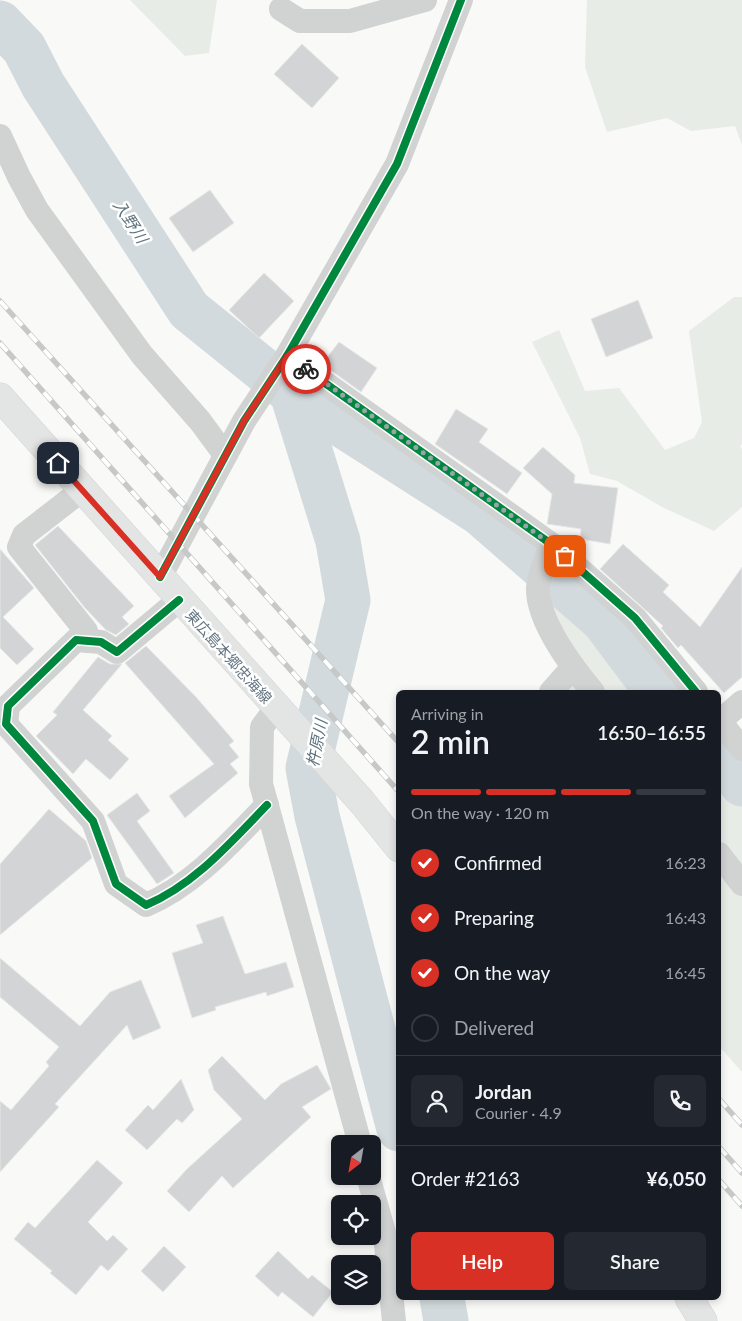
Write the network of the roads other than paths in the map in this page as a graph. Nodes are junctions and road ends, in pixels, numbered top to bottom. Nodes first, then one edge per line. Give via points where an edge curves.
1 (426, 0) edge
2 (435, 0) edge
3 (459, 4) edge
4 (281, 9) dead end
5 (0, 136) edge
6 (287, 356) junction
7 (0, 397) edge
8 (225, 455) junction
9 (82, 490) junction
10 (550, 547) junction
11 (160, 577) junction
12 (179, 600) junction
13 (88, 641) junction
14 (573, 667) junction
15 (553, 690) edge
16 (591, 690) edge
17 (694, 690) edge
18 (742, 702) edge
19 (276, 708) junction
20 (721, 719) edge
21 (721, 723) edge
22 (742, 748) edge
23 (267, 806) junction
24 (396, 844) edge
25 (721, 857) edge
26 (742, 884) edge
27 (358, 1135) edge
28 (371, 1185) edge
29 (394, 1321) edge

1 - 4 street via 350,22 300,21
2 - 3 street
3 - 6 street via 397,164
5 - 8 street via 37,210 142,355
6 - 8 street
6 - 10 street
7 - 9 main road, 東広島本郷忠海線
8 - 11 street
9 - 11 main road, 東広島本郷忠海線
9 - 13 street via 24,535 19,547 86,631
10 - 14 street via 538,588 543,614
10 - 17 street via 635,618
11 - 12 main road, 東広島本郷忠海線
12 - 13 street via 117,652 101,642
12 - 19 main road, 東広島本郷忠海線
13 - 23 street via 76,640 8,706 6,724 93,822 116,884 146,905 163,898 210,862
14 - 15 street
14 - 16 street
18 - 20 street
19 - 23 street via 262,727 261,784
19 - 24 main road, 東広島本郷忠海線
21 - 22 street
23 - 27 street
25 - 26 street
28 - 29 street via 385,1236

